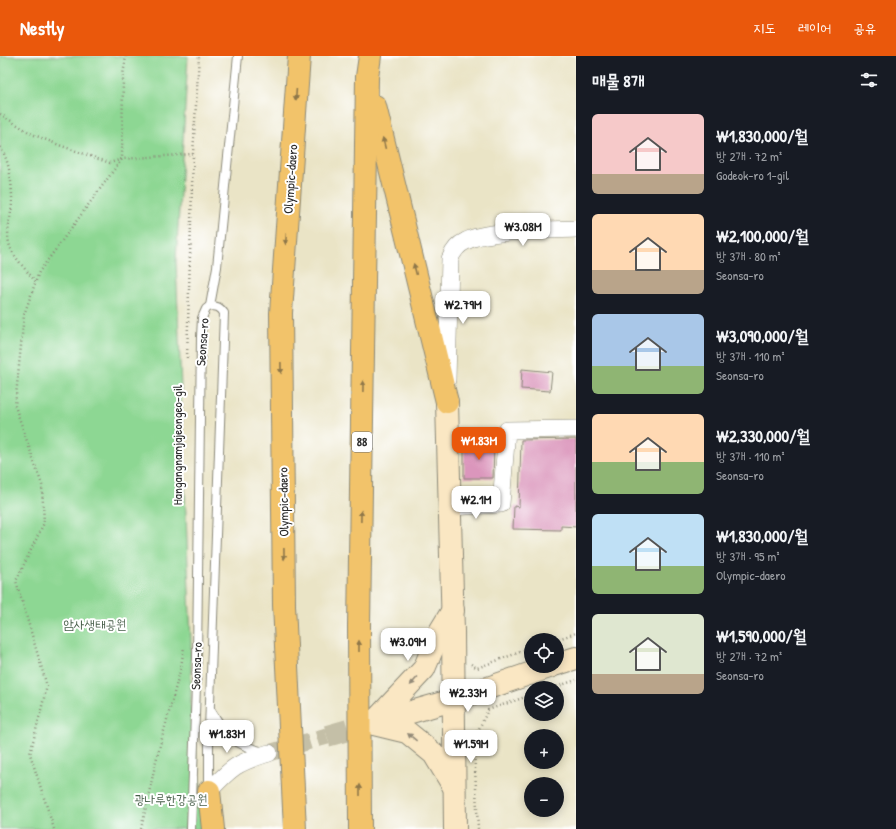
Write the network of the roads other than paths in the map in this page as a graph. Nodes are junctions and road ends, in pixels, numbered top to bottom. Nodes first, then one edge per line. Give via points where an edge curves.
1 (238, 56) edge
2 (299, 56) edge
3 (370, 56) edge
4 (368, 77) junction
5 (576, 229) edge
6 (210, 306) junction
7 (446, 402) junction
8 (576, 429) edge
9 (450, 507) junction
10 (453, 610) junction
11 (576, 658) edge
12 (564, 662) edge
13 (532, 673) edge
14 (453, 700) junction
15 (210, 709) junction
16 (373, 723) junction
17 (269, 753) joint
18 (454, 788) junction
19 (209, 791) junction
20 (191, 829) edge
21 (213, 829) edge
22 (295, 829) edge
23 (360, 829) edge
24 (455, 829) edge

1 - 6 lane via 217,266
2 -> 22 highway, Olympic-daero via 281,313 284,605
3 - 4 highway, 88
7 -> 4 highway
23 -> 4 highway, 88 via 359,627
5 - 7 street via 486,235 466,240 454,249 450,259
6 - 15 lane, Seonsa-ro via 220,308 224,313
6 - 20 lane, Seonsa-ro via 202,318 201,338 197,657
7 - 9 main road
8 - 9 street via 507,430 501,504
9 - 10 main road
10 - 14 main road
10 -> 16 main road via 439,633 424,669
11 - 12 main road
13 - 14 main road
14 - 16 main road
14 - 18 main road
15 - 17 lane via 231,738 243,746
15 - 19 lane, Seonsa-ro
18 -> 16 main road via 434,754 407,732
17 - 19 street via 245,760 230,768
18 - 24 main road
19 - 21 highway

